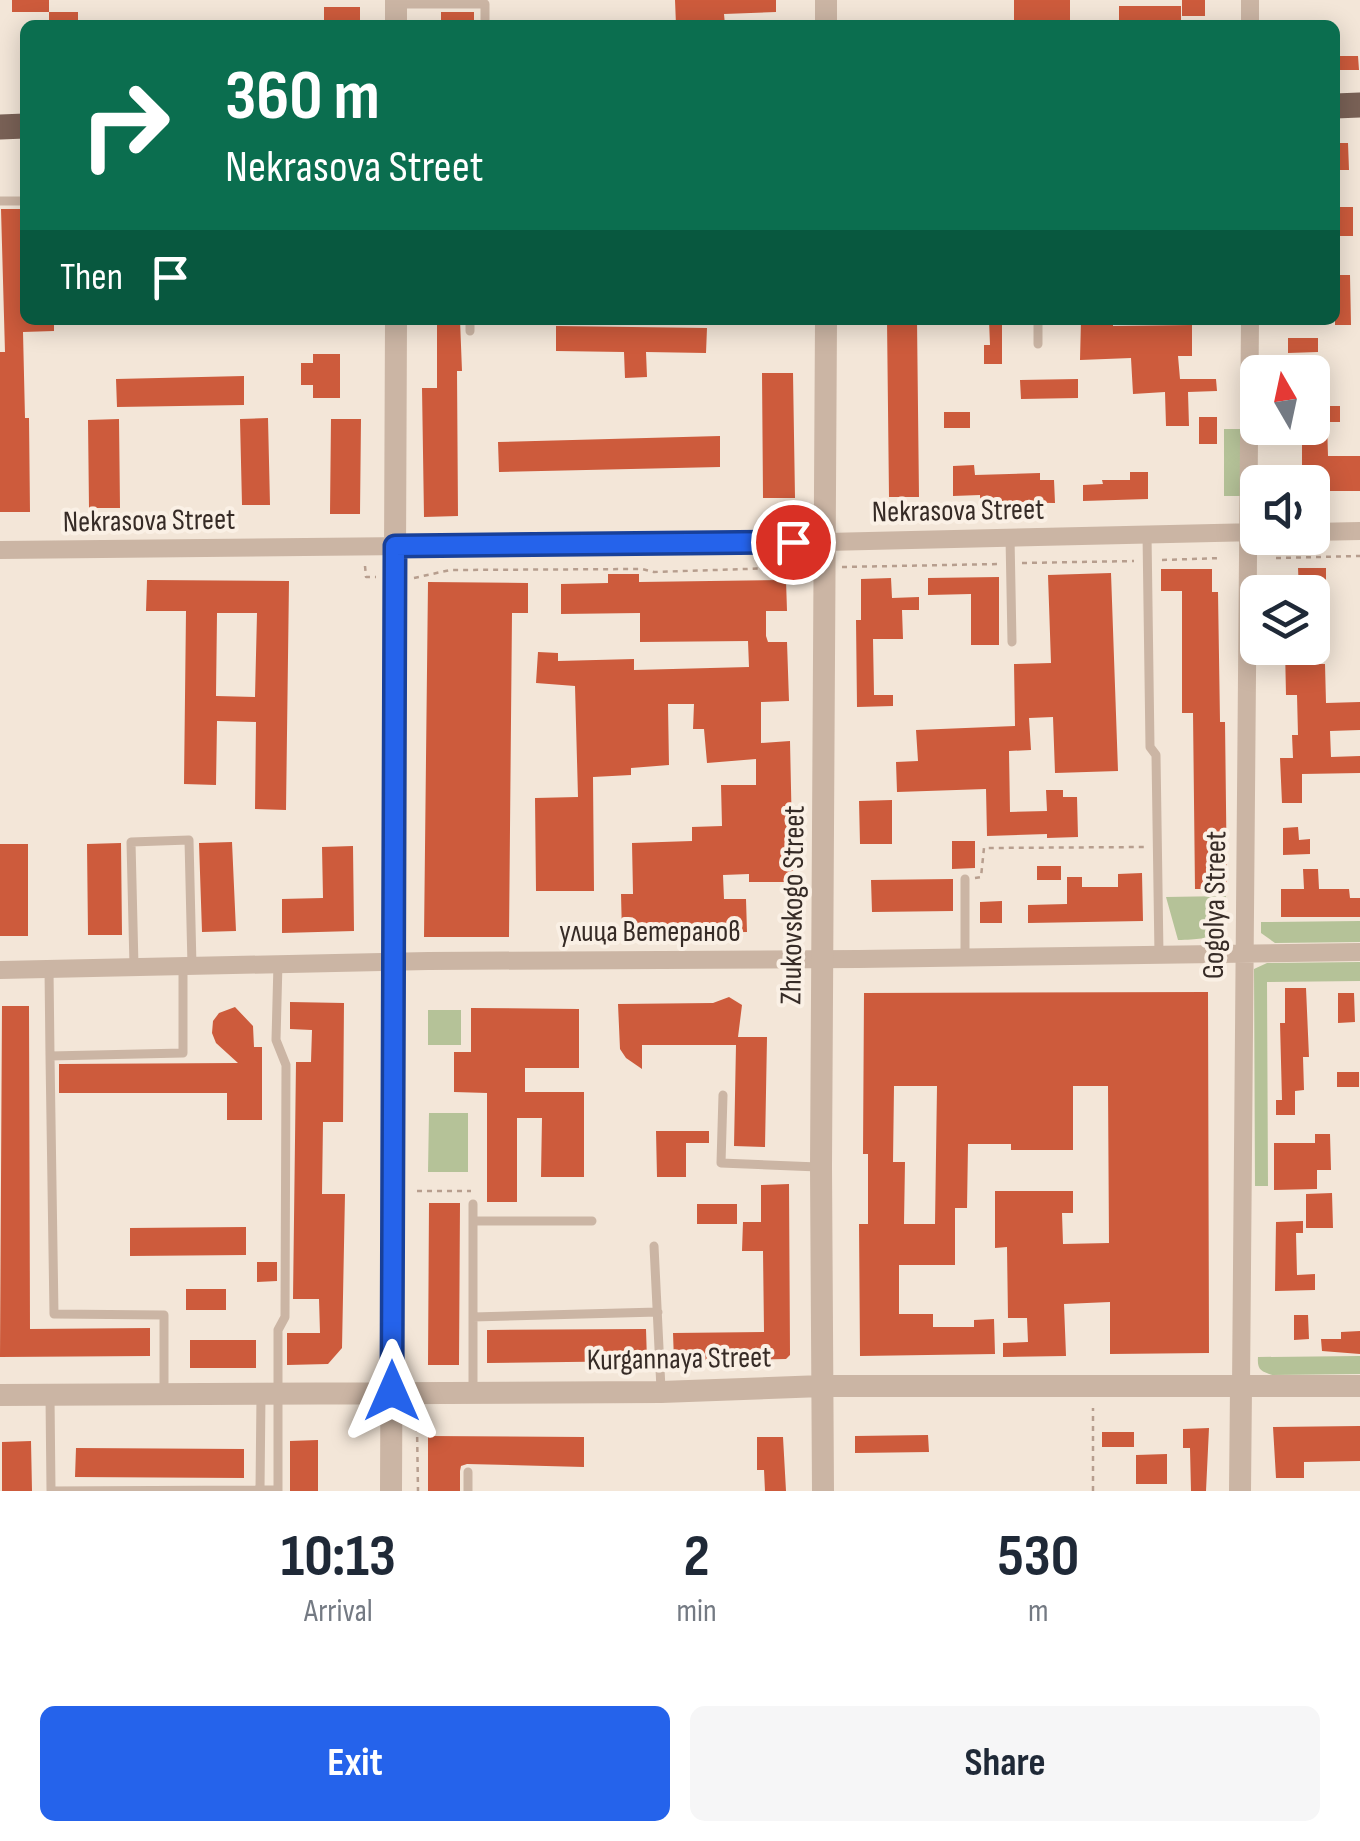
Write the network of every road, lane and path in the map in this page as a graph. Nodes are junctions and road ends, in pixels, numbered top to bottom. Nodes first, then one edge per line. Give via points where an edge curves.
1 (396, 10) edge
2 (485, 20) edge
3 (396, 325) edge
4 (826, 325) edge
5 (1038, 325) edge
6 (1250, 325) edge
7 (1038, 344) dead end
8 (1253, 465) edge
9 (1360, 531) edge
10 (1240, 532) edge
11 (1330, 532) edge
12 (1147, 534) junction
13 (1010, 536) junction
14 (826, 542) junction
15 (395, 546) junction
16 (0, 550) edge
17 (1254, 555) edge
18 (1360, 556) edge
19 (1276, 558) dead end
20 (1012, 642) dead end
21 (1158, 847) junction
22 (964, 879) joint
23 (1360, 952) edge
24 (1243, 954) junction
25 (1159, 956) junction
26 (966, 958) junction
27 (823, 960) junction
28 (393, 962) junction
29 (278, 964) junction
30 (188, 966) junction
31 (134, 967) junction
32 (49, 969) junction
33 (0, 970) edge
34 (50, 1056) junction
35 (723, 1094) dead end
36 (821, 1167) junction
37 (418, 1191) dead end
38 (473, 1204) joint
39 (473, 1221) junction
40 (592, 1221) dead end
41 (654, 1246) dead end
42 (658, 1312) junction
43 (473, 1317) junction
44 (822, 1386) junction
45 (1241, 1386) junction
46 (1360, 1386) edge
47 (1093, 1387) junction
48 (392, 1391) junction
49 (473, 1391) junction
50 (270, 1392) junction
51 (661, 1392) junction
52 (50, 1394) junction
53 (164, 1394) junction
54 (0, 1395) edge
55 (417, 1427) dead end
56 (468, 1472) dead end
57 (51, 1490) edge
58 (260, 1490) edge
59 (278, 1490) edge
60 (391, 1491) edge
61 (418, 1491) edge
62 (468, 1491) edge
63 (824, 1491) edge
64 (1093, 1491) edge
65 (1240, 1491) edge

1 - 2 lane via 485,4
3 - 15 street
4 - 14 street, Zhukovskogo Street
5 - 7 lane
6 - 8 street, Gogolya Street
9 - 11 street
10 - 12 street, Nekrasova Street
12 - 13 street, Nekrasova Street
12 - 21 lane
13 - 14 street, Nekrasova Street
13 - 20 lane
14 - 15 street, Nekrasova Street
14 - 27 street, Zhukovskogo Street
15 - 16 street, Nekrasova Street
15 - 28 street
17 - 24 street, Gogolya Street
18 - 19 path
21 - 22 path via 984,848 981,877
21 - 25 lane
22 - 26 lane
23 - 24 street, улица Ветеранов
24 - 25 street, улица Ветеранов
24 - 45 street, Gogolya Street
25 - 26 street, улица Ветеранов
26 - 27 street, улица Ветеранов
27 - 28 street, улица Ветеранов
27 - 36 street, Zhukovskogo Street
28 - 29 street, улица Ветеранов
28 - 48 street
29 - 30 street, улица Ветеранов
29 - 50 lane via 276,1040 286,1066 285,1317
30 - 31 street, улица Ветеранов
30 - 31 lane via 189,840 132,842
30 - 34 lane via 183,1053
31 - 32 street, улица Ветеранов
32 - 33 street, улица Ветеранов
32 - 34 lane
34 - 53 lane via 54,1314 164,1315
35 - 36 lane via 721,1164
36 - 44 street, Zhukovskogo Street
37 - 38 path via 473,1192
38 - 39 lane
39 - 40 lane
39 - 43 lane
41 - 42 lane
42 - 43 lane
42 - 51 lane
43 - 49 lane
44 - 47 street, Kurgannaya Street
44 - 51 street, Kurgannaya Street
44 - 63 street, Zhukovskogo Street
45 - 46 street, Kurgannaya Street
45 - 47 street, Kurgannaya Street
45 - 65 street, Gogolya Street
47 - 64 path
48 - 49 street, Kurgannaya Street
48 - 50 street, Kurgannaya Street
48 - 60 street
49 - 51 street, Kurgannaya Street
50 - 53 street, Kurgannaya Street
50 - 58 lane
50 - 59 lane
52 - 53 street, Kurgannaya Street
52 - 54 street, Kurgannaya Street
52 - 57 lane
55 - 61 path
56 - 62 lane
57 - 58 lane
58 - 59 lane

